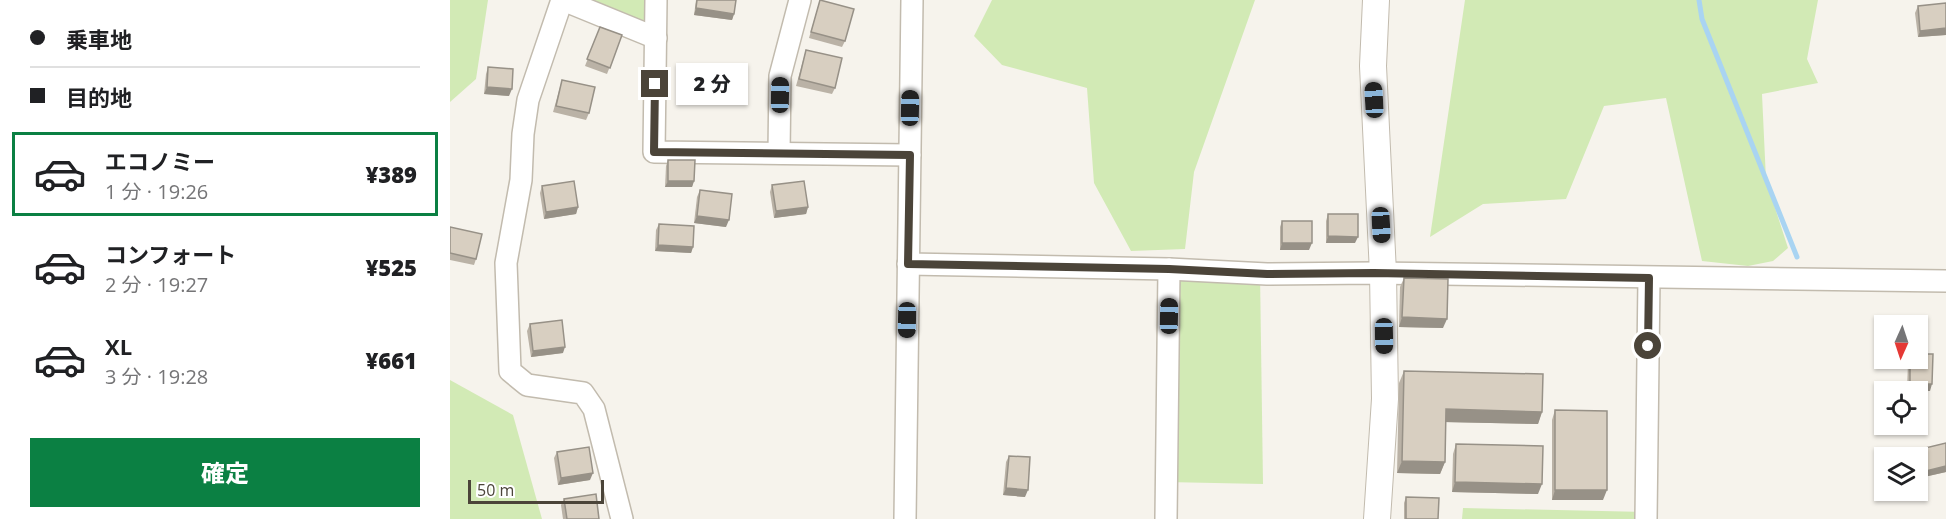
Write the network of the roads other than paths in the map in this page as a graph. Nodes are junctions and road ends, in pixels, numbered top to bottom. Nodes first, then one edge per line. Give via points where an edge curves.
1 (563, 0) edge
2 (656, 0) edge
3 (800, 0) edge
4 (912, 0) edge
5 (1376, 0) edge
6 (656, 38) junction
7 (779, 153) junction
8 (910, 155) junction
9 (908, 264) junction
10 (1169, 269) junction
11 (1383, 273) junction
12 (1649, 278) junction
13 (1946, 281) edge
14 (622, 519) edge
15 (905, 519) edge
16 (1166, 519) edge
17 (1377, 519) edge
18 (1646, 519) edge

1 - 6 street
1 - 14 street via 528,100 522,134 521,180 507,262 510,371 527,386 583,393 594,409
2 - 6 street
3 - 7 street via 780,76
4 - 8 street
5 - 11 street via 1373,66
6 - 7 street via 654,152
7 - 8 street
8 - 9 street
9 - 10 street
9 - 15 street
10 - 11 street via 1267,274
10 - 16 street
11 - 12 street
11 - 17 street via 1385,399
12 - 13 street
12 - 18 street

